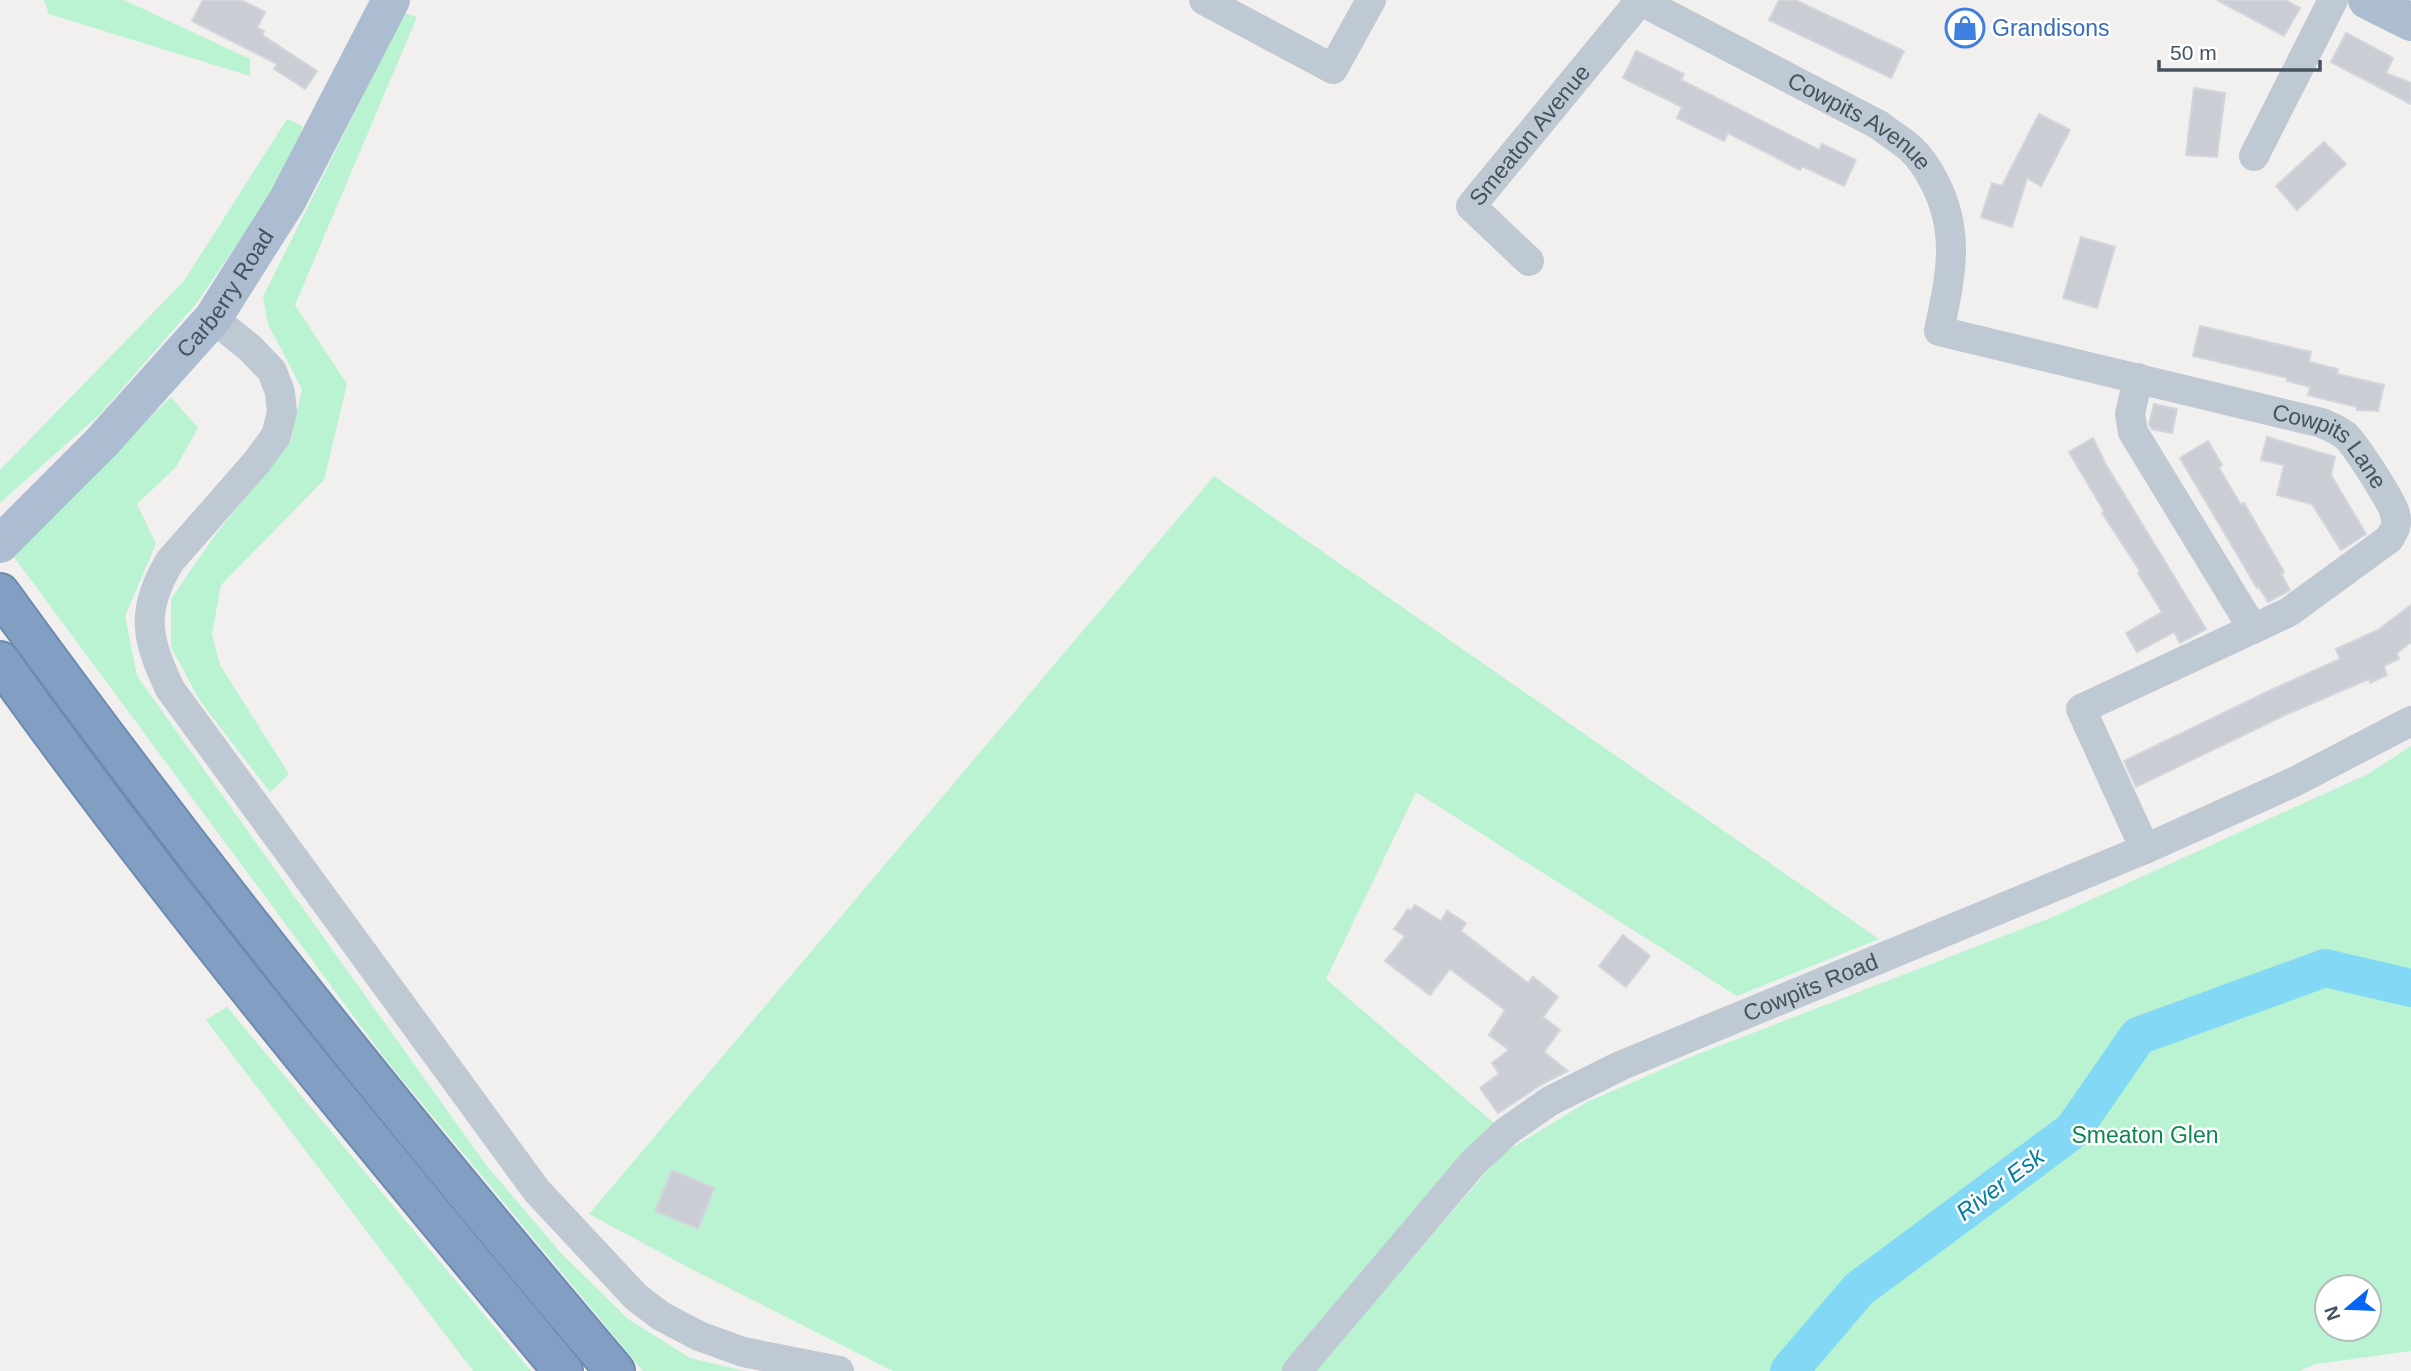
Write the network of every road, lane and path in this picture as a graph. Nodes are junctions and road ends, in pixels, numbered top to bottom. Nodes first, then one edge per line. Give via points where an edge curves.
1 (391, 0) edge
2 (1204, 0) edge
3 (1371, 0) edge
4 (2333, 0) edge
5 (2367, 0) edge
6 (1639, 1) edge
7 (2411, 22) edge
8 (2254, 156) dead end
9 (1530, 261) dead end
10 (214, 318) junction
11 (1939, 331) joint
12 (2138, 378) junction
13 (0, 544) edge
14 (0, 593) edge
15 (2253, 629) junction
16 (0, 662) edge
17 (2411, 721) edge
18 (2144, 849) junction
19 (563, 1371) edge
20 (615, 1371) edge
21 (839, 1371) edge
22 (1297, 1371) edge

1 - 10 main road, Carberry Road via 287,201
2 - 3 street via 1334,69
4 - 8 street
5 - 7 main road
6 - 9 street, Smeaton Avenue via 1471,206
6 - 11 street, Cowpits Avenue via 1879,125 1911,149 1931,174 1945,203 1951,234 1952,266
10 - 13 main road, Carberry Road via 102,442
10 - 21 street via 272,371 282,412 276,436 170,561 160,579 150,606 151,637 170,689 537,1191 627,1288 662,1316 699,1336 743,1352
11 - 12 street, Cowpits Lane
12 - 15 street via 2130,414 2133,432
12 - 15 street, Cowpits Lane via 2337,429 2347,437 2395,514 2396,529 2389,539 2289,612
14 - 20 highway via 138,779 380,1089
15 - 18 street, Cowpits Lane via 2081,709
16 - 19 highway via 304,1059
17 - 18 street, Cowpits Road via 2294,782
18 - 22 street, Cowpits Road via 1620,1066 1550,1101 1507,1131 1473,1163

